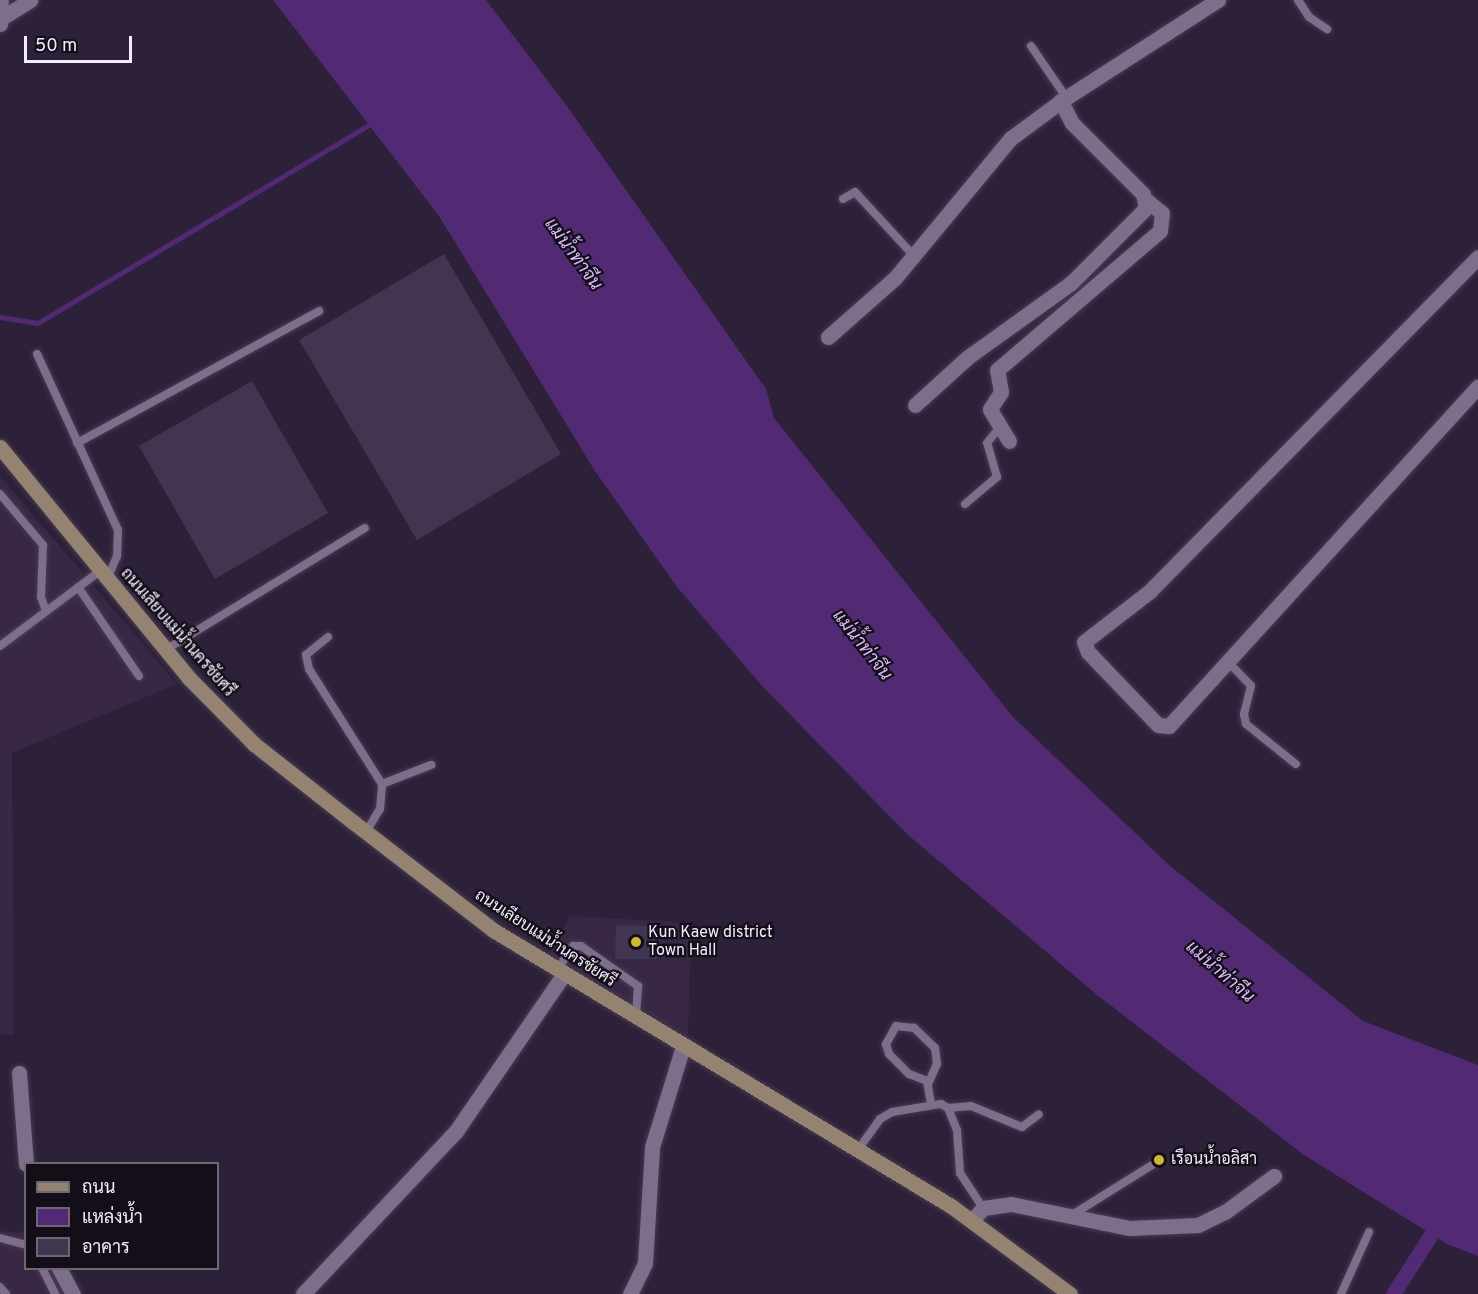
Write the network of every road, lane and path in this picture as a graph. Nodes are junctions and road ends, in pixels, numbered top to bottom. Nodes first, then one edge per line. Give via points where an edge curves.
1 (1, 0) edge
2 (30, 0) edge
3 (1218, 0) edge
4 (1298, 0) edge
5 (0, 19) edge
6 (0, 24) edge
7 (1327, 28) dead end
8 (1031, 46) dead end
9 (1064, 99) junction
10 (843, 199) dead end
11 (1147, 201) junction
12 (914, 256) junction
13 (1478, 257) edge
14 (319, 311) dead end
15 (828, 337) dead end
16 (37, 354) dead end
17 (1478, 387) edge
18 (915, 405) dead end
19 (999, 428) junction
20 (1009, 441) dead end
21 (77, 443) junction
22 (0, 447) edge
23 (0, 494) edge
24 (965, 504) dead end
25 (365, 528) dead end
26 (103, 575) junction
27 (78, 587) junction
28 (46, 611) junction
29 (328, 637) dead end
30 (0, 646) edge
31 (165, 650) junction
32 (1231, 665) junction
33 (139, 676) dead end
34 (1296, 764) dead end
35 (431, 765) dead end
36 (382, 784) junction
37 (366, 832) junction
38 (561, 972) junction
39 (636, 1019) junction
40 (683, 1046) junction
41 (18, 1073) dead end
42 (928, 1084) junction
43 (931, 1103) junction
44 (948, 1108) junction
45 (1039, 1114) dead end
46 (856, 1152) junction
47 (1160, 1160) dead end
48 (26, 1162) edge
49 (1274, 1176) dead end
50 (983, 1208) junction
51 (1068, 1218) junction
52 (972, 1220) junction
53 (1369, 1232) dead end
54 (0, 1239) edge
55 (24, 1245) edge
56 (43, 1270) edge
57 (60, 1270) edge
58 (0, 1287) edge
59 (6, 1294) edge
60 (55, 1294) edge
61 (73, 1294) edge
62 (303, 1294) edge
63 (630, 1294) edge
64 (1071, 1294) edge
65 (1341, 1294) edge

1 - 5 street
2 - 5 street
3 - 9 street
4 - 7 lane via 1309,17
5 - 6 street
8 - 9 lane
9 - 11 street via 1072,123
9 - 12 street via 1011,138
10 - 12 lane via 855,192
11 - 18 street via 1141,216 1096,261 961,362
11 - 19 street via 1162,213 1160,231 997,370 1001,392 990,410
12 - 15 street
13 - 32 street via 1150,591 1084,642 1116,683 1164,726 1177,720
14 - 21 lane
16 - 21 lane
17 - 32 street
19 - 20 street
19 - 24 lane via 987,443 997,477
21 - 26 lane via 118,530 117,556
22 - 26 main road, ถนนเลียบแม่น้ำนครชัยศรี
23 - 28 lane via 43,546 41,597
25 - 31 lane
26 - 27 lane
26 - 31 main road, ถนนเลียบแม่น้ำนครชัยศรี
27 - 28 lane
27 - 33 lane
28 - 30 lane
29 - 36 lane via 306,655 309,669
31 - 37 main road, ถนนเลียบแม่น้ำนครชัยศรี via 255,744
32 - 34 lane via 1252,692 1244,714 1246,724
35 - 36 lane
36 - 37 lane via 380,809
37 - 38 main road, ถนนเลียบแม่น้ำนครชัยศรี via 493,930
38 - 39 main road, ถนนเลียบแม่น้ำนครชัยศรี
38 - 39 lane via 573,946 581,946 638,986 641,995
38 - 62 street via 456,1131
39 - 40 main road, ถนนเลียบแม่น้ำนครชัยศรี
40 - 46 main road, ถนนเลียบแม่น้ำนครชัยศรี
40 - 63 street via 652,1147 645,1263
41 - 48 street
42 - 42 lane via 909,1074 889,1054 886,1044 896,1026 914,1028 935,1048 937,1064
42 - 43 lane
43 - 44 lane
43 - 46 lane via 880,1119
44 - 45 lane via 971,1106 1022,1127
44 - 50 lane via 957,1130 960,1173
46 - 52 main road, ถนนเลียบแม่น้ำนครชัยศรี
47 - 51 lane
49 - 51 street via 1225,1212 1198,1225 1129,1228
50 - 51 street via 1011,1204
50 - 52 street
52 - 64 main road, ถนนเลียบแม่น้ำนครชัยศรี
53 - 65 lane
54 - 55 lane
56 - 60 lane
57 - 61 street
58 - 59 lane

